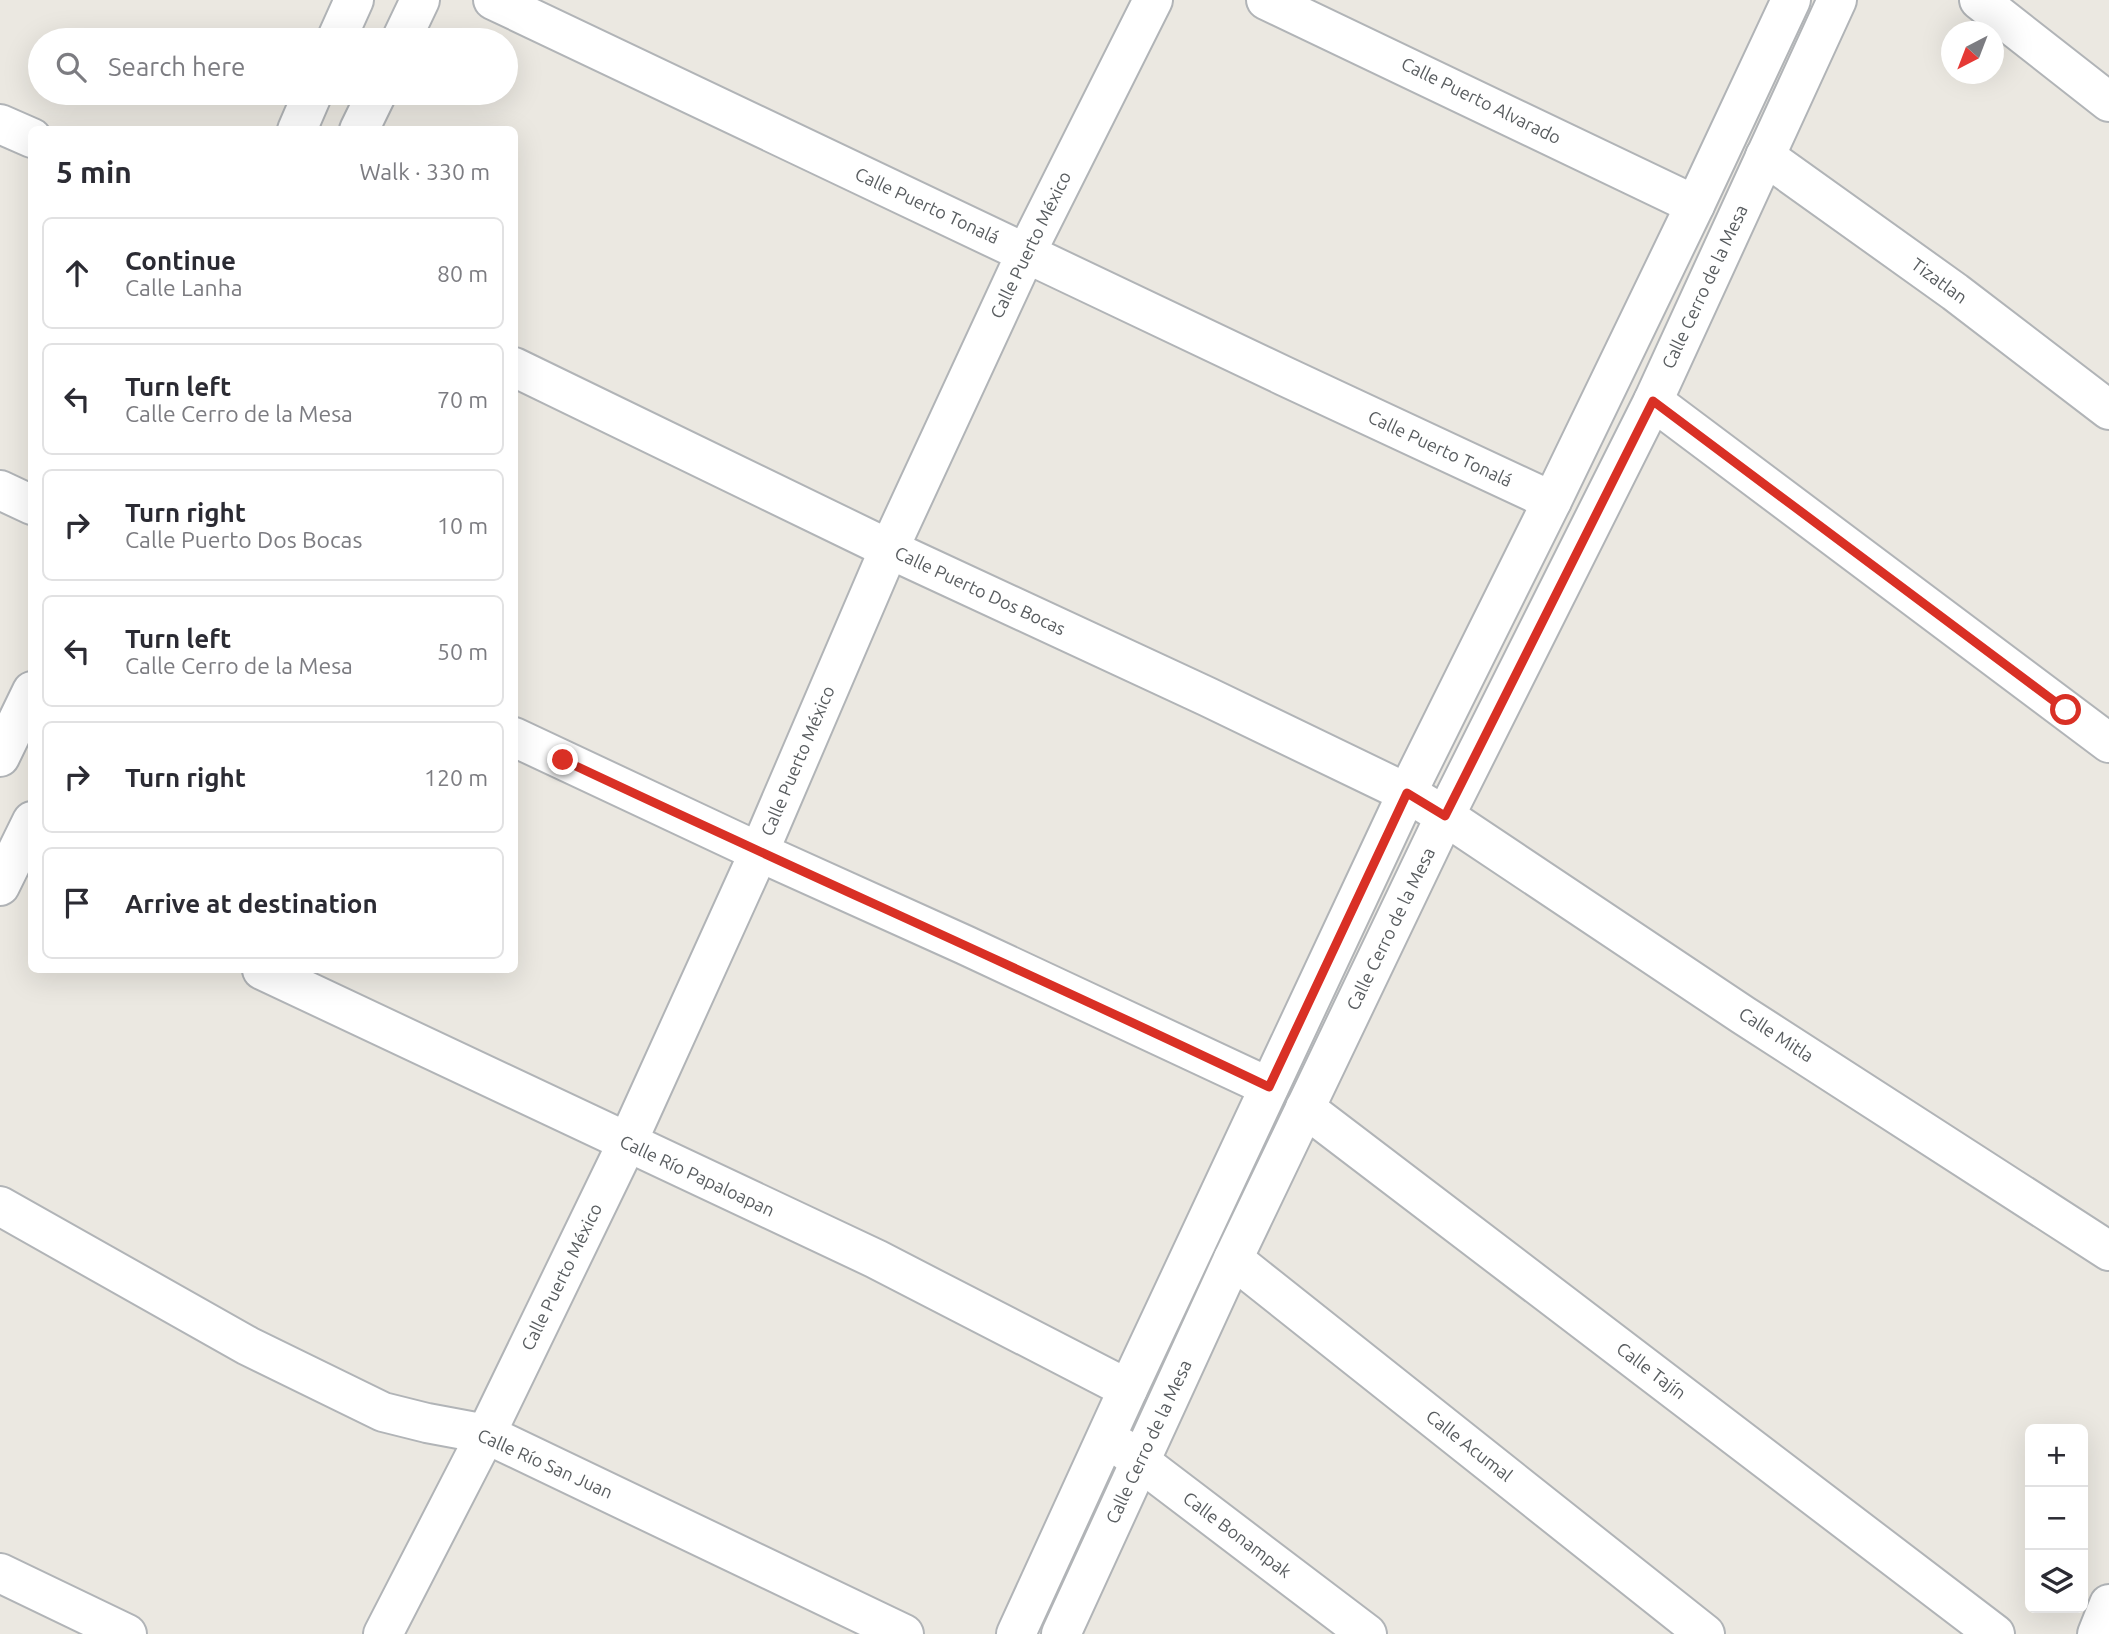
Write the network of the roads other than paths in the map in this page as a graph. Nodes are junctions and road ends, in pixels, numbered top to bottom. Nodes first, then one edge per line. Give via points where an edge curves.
1 (354, 0) edge
2 (420, 0) edge
3 (494, 0) edge
4 (1153, 0) edge
5 (1266, 0) edge
6 (1791, 0) edge
7 (1838, 0) edge
8 (1979, 0) edge
9 (341, 28) edge
10 (407, 28) edge
11 (2109, 102) edge
12 (308, 105) edge
13 (371, 105) edge
14 (0, 124) edge
15 (299, 126) edge
16 (361, 126) edge
17 (28, 136) edge
18 (1765, 156) junction
19 (1695, 205) junction
20 (1026, 253) junction
21 (518, 369) edge
22 (1653, 401) junction
23 (2109, 410) edge
24 (0, 490) edge
25 (1552, 501) junction
26 (28, 503) edge
27 (889, 549) junction
28 (28, 699) edge
29 (518, 739) edge
30 (2109, 743) edge
31 (0, 757) edge
32 (1407, 793) junction
33 (1445, 816) junction
34 (759, 852) junction
35 (268, 973) edge
36 (1269, 1087) junction
37 (1305, 1108) junction
38 (627, 1143) junction
39 (0, 1206) edge
40 (2109, 1251) edge
41 (1233, 1259) junction
42 (1128, 1389) junction
43 (486, 1434) junction
44 (1106, 1437) junction
45 (1140, 1461) junction
46 (0, 1573) edge
47 (2109, 1604) edge
48 (127, 1634) edge
49 (383, 1634) edge
50 (904, 1634) edge
51 (1016, 1634) edge
52 (1061, 1634) edge
53 (1367, 1634) edge
54 (1705, 1634) edge
55 (1996, 1634) edge
56 (2097, 1634) edge

1 - 9 street
2 - 10 street
3 - 20 street, Calle Puerto Tonalá
4 - 20 street, Calle Puerto México
5 - 19 street, Calle Puerto Alvarado
6 - 19 street
7 - 18 street, Calle Cerro de la Mesa
8 - 11 street
12 - 15 street
13 - 16 street
14 - 17 street
18 - 22 street, Calle Cerro de la Mesa
18 - 23 street, Tizatlan
19 - 25 street
20 - 25 street, Calle Puerto Tonalá
20 - 27 street, Calle Puerto México
21 - 27 street, Calle Puerto Dos Bocas
22 - 30 street
22 - 33 street, Calle Cerro de la Mesa
24 - 26 street
25 - 32 street
27 - 32 street, Calle Puerto Dos Bocas
27 - 34 street, Calle Puerto México
28 - 31 street
29 - 34 street
32 - 33 street, Calle Puerto Dos Bocas
32 - 36 street
33 - 37 street, Calle Cerro de la Mesa
33 - 40 street, Calle Mitla
34 - 36 street
34 - 38 street, Calle Puerto México
35 - 38 street, Calle Río Papaloapan
36 - 42 street
37 - 41 street, Calle Cerro de la Mesa
37 - 55 street, Calle Tajín
38 - 42 street, Calle Río Papaloapan via 876,1259
38 - 43 street, Calle Puerto México
39 - 43 street, Calle Río San Juan via 248,1346 370,1406
41 - 45 street, Calle Cerro de la Mesa
41 - 54 street, Calle Acumal
42 - 44 street
43 - 49 street, Calle Puerto México
43 - 50 street, Calle Río San Juan
44 - 45 street, Calle Bonampak
44 - 51 street
45 - 52 street, Calle Cerro de la Mesa
45 - 53 street, Calle Bonampak
46 - 48 street
47 - 56 street

